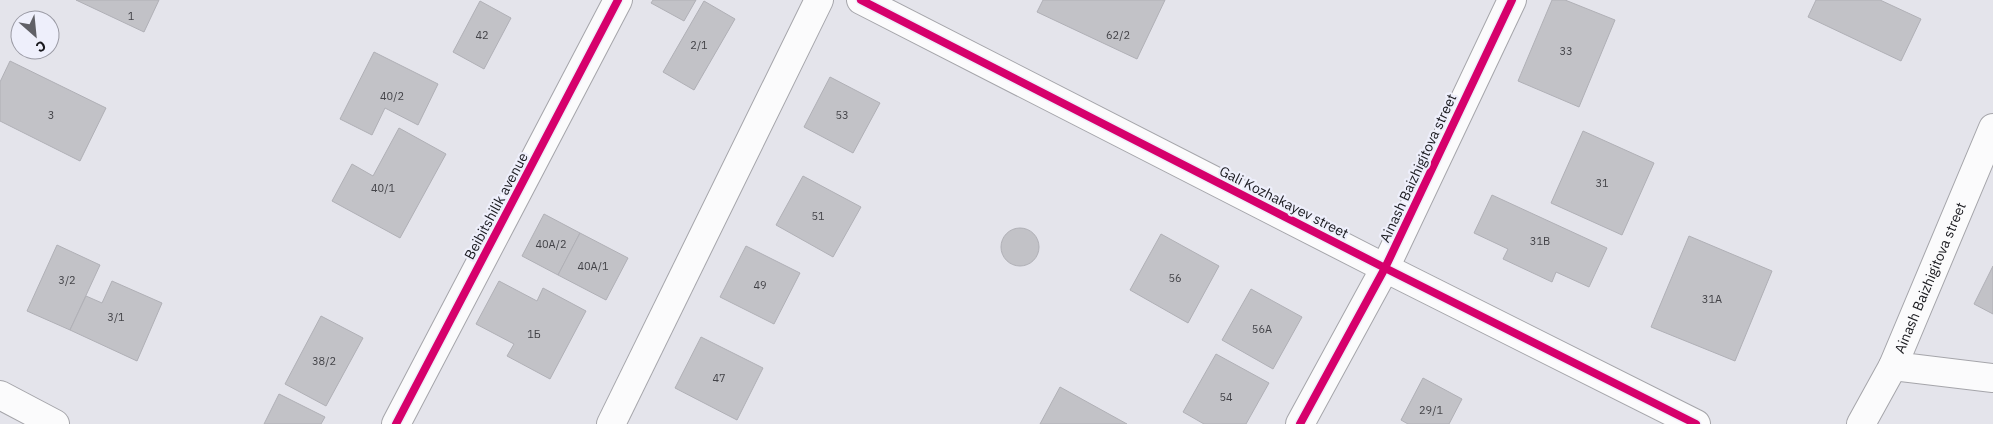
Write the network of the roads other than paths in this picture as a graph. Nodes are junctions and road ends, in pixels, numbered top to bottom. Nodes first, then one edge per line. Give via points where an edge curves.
1 (618, 0) edge
2 (818, 0) edge
3 (861, 0) edge
4 (1512, 0) edge
5 (1993, 128) edge
6 (1384, 268) junction
7 (1893, 366) junction
8 (1993, 378) edge
9 (0, 395) edge
10 (56, 424) edge
11 (396, 424) edge
12 (611, 424) edge
13 (1300, 424) edge
14 (1696, 424) edge
15 (1860, 424) edge

1 - 11 street, Beibitshilik avenue
2 - 12 street
3 - 6 street, Gali Kozhakayev street
4 - 6 street, Ainash Baizhigitova street
5 - 7 street, Ainash Baizhigitova street
6 - 13 street, Ainash Baizhigitova street
6 - 14 street, Gali Kozhakayev street
7 - 8 street
7 - 15 street, Ainash Baizhigitova street
9 - 10 street

